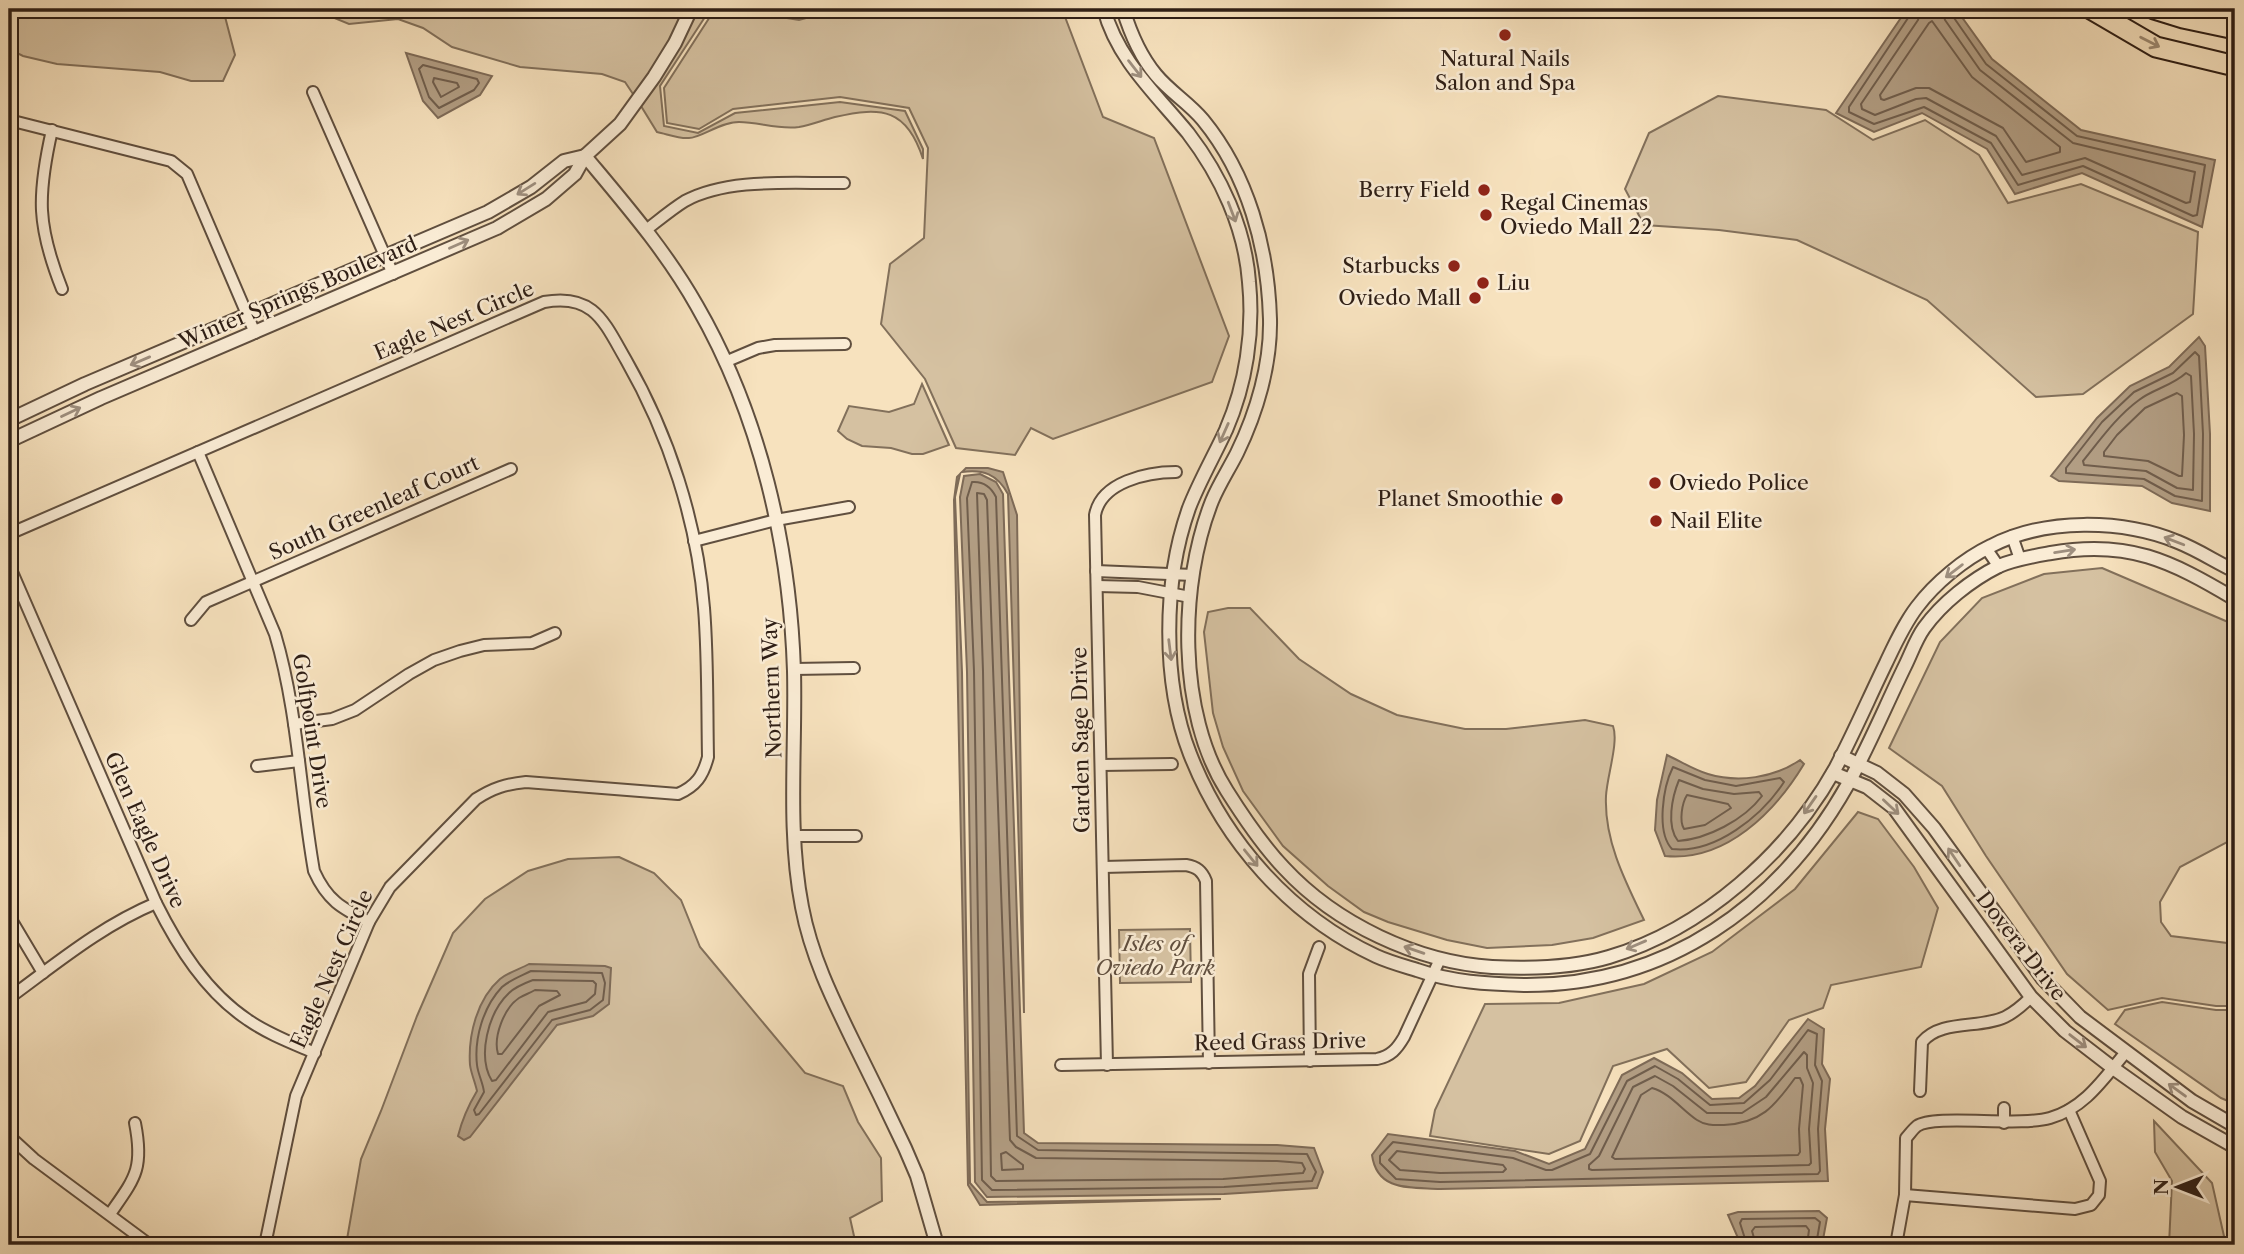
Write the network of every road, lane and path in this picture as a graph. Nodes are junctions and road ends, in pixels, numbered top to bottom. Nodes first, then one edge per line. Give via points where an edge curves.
1 (691, 9) edge
2 (1104, 9) edge
3 (1123, 9) edge
4 (2091, 9) edge
5 (2154, 9) edge
6 (2235, 29) edge
7 (2235, 66) edge
8 (313, 92) dead end
9 (9, 120) edge
10 (52, 130) junction
11 (584, 156) junction
12 (844, 183) dead end
13 (646, 230) junction
14 (386, 257) junction
15 (393, 274) junction
16 (62, 289) dead end
17 (247, 314) junction
18 (255, 333) junction
19 (845, 344) dead end
20 (725, 362) junction
21 (9, 421) edge
22 (9, 441) edge
23 (198, 452) junction
24 (511, 469) dead end
25 (1176, 471) dead end
26 (849, 507) dead end
27 (776, 520) junction
28 (9, 534) edge
29 (2012, 536) junction
30 (694, 541) junction
31 (1986, 548) junction
32 (2020, 559) junction
33 (9, 565) edge
34 (1999, 566) junction
35 (1096, 571) junction
36 (2235, 571) edge
37 (1139, 572) junction
38 (1173, 575) junction
39 (1193, 575) junction
40 (253, 582) junction
41 (1097, 586) junction
42 (1138, 587) junction
43 (1170, 593) junction
44 (1190, 597) junction
45 (2235, 599) edge
46 (191, 620) dead end
47 (555, 633) dead end
48 (854, 668) dead end
49 (794, 669) junction
50 (294, 724) junction
51 (1841, 756) junction
52 (299, 761) junction
53 (1172, 764) dead end
54 (1858, 764) junction
55 (1101, 765) junction
56 (257, 766) dead end
57 (1833, 773) junction
58 (1850, 780) junction
59 (795, 836) junction
60 (856, 836) dead end
61 (1103, 867) junction
62 (156, 903) junction
63 (9, 916) edge
64 (369, 922) junction
65 (1319, 947) dead end
66 (1440, 959) junction
67 (43, 973) junction
68 (1432, 975) junction
69 (2031, 997) junction
70 (9, 998) edge
71 (2126, 1052) junction
72 (315, 1053) junction
73 (1310, 1061) junction
74 (1209, 1063) junction
75 (1061, 1065) dead end
76 (1107, 1065) junction
77 (2113, 1068) junction
78 (1920, 1091) dead end
79 (2004, 1108) dead end
80 (2069, 1110) junction
81 (135, 1123) dead end
82 (2004, 1123) junction
83 (2235, 1126) edge
84 (9, 1136) edge
85 (2235, 1147) edge
86 (1905, 1195) junction
87 (110, 1214) junction
88 (150, 1245) edge
89 (265, 1245) edge
90 (937, 1245) edge
91 (1896, 1245) edge

1 - 11 street, Winter Springs Boulevard via 675,43 620,124
2 -> 38 street via 1121,52 1213,170 1244,244 1250,285 1243,385 1190,506
3 - 39 street via 1157,77 1199,115 1221,143 1244,188 1268,281 1265,374 1240,447 1213,499
4 -> 7 highway via 2156,47
5 - 6 highway
8 - 14 street
9 - 10 street
10 - 16 street via 41,205 48,255
10 - 17 street via 180,167
11 - 13 street, Northern Way
11 -> 14 street, Winter Springs Boulevard via 564,161 488,212
15 -> 11 street, Winter Springs Boulevard via 497,228 546,199 575,174
12 - 13 street via 738,185 711,191 685,201
13 - 20 street, Northern Way via 698,307
14 - 15 street
14 - 17 street, Winter Springs Boulevard
15 - 18 street, Winter Springs Boulevard
17 - 18 street
17 -> 21 street, Winter Springs Boulevard
22 -> 18 street, Winter Springs Boulevard
19 - 20 street via 775,345
20 - 27 street, Northern Way via 748,417
23 - 28 street, Eagle Nest Circle
23 - 30 street, Eagle Nest Circle via 544,302 571,300 595,312 637,380 667,447
23 - 40 street, Golfpoint Drive
24 - 40 street, South Greenleaf Court
25 - 35 street, Garden Sage Drive via 1146,474 1100,499 1095,515
26 - 27 street
27 - 30 street
27 - 49 street, Northern Way
29 - 31 street
29 - 32 street
36 -> 29 street via 2180,542 2118,525 2059,527
30 - 64 street, Eagle Nest Circle via 707,659 708,757 698,781 678,794 666,795 505,784 476,799 390,887
31 - 34 street
31 -> 51 street via 1941,581 1918,605
32 - 34 street
32 -> 45 street via 2108,548 2170,562
33 - 62 street, Glen Eagle Drive
34 - 54 street via 1961,590 1923,629
35 - 37 street
35 - 41 street, Garden Sage Drive
37 - 38 street
37 - 42 street
38 - 39 street
38 - 43 street
39 - 44 street
40 - 46 street, South Greenleaf Court via 205,601
40 - 50 street, Golfpoint Drive via 282,656
41 - 42 street
41 - 55 street, Garden Sage Drive
42 - 43 street
43 - 44 street
43 -> 68 street via 1168,635 1176,704 1188,751 1227,828 1280,891 1312,918 1378,957
66 -> 44 street via 1396,944 1310,893 1250,825 1220,779 1202,732 1190,676
47 - 50 street via 532,643 484,645 434,660 355,710 332,719
48 - 49 street
49 - 59 street, Northern Way
50 - 52 street, Golfpoint Drive
51 - 54 street, Dovera Drive
51 - 57 street
52 - 56 street
52 - 64 street, Golfpoint Drive via 314,871 332,900
53 - 55 street
54 - 58 street
71 -> 54 street, Dovera Drive via 2080,1017 2043,979 1934,828 1904,794
55 - 61 street, Garden Sage Drive
57 - 58 street, Dovera Drive
57 -> 66 street via 1787,838 1751,874 1716,903 1665,933 1609,957 1559,965 1497,967
58 - 68 street via 1812,842 1768,889 1726,924 1676,952 1591,979 1539,985 1490,984
58 -> 69 street, Dovera Drive via 1894,808
59 - 60 street
59 - 90 street, Northern Way via 802,907 813,950 905,1148
61 - 74 street via 1186,865 1202,873 1206,881
61 - 76 street, Garden Sage Drive
62 - 67 street via 103,929
62 - 72 street, Glen Eagle Drive via 196,970 222,999 246,1020
63 - 67 street
64 - 72 street, Eagle Nest Circle
65 - 73 street via 1309,974
66 - 68 street, Reed Grass Drive
67 - 70 street
68 - 73 street, Reed Grass Drive via 1398,1049 1377,1059
69 -> 77 street, Dovera Drive
69 - 78 street via 2003,1018 1927,1036 1922,1042
71 - 77 street
83 -> 71 street, Dovera Drive
72 - 89 street, Eagle Nest Circle via 296,1096
73 - 74 street, Reed Grass Drive
74 - 76 street, Reed Grass Drive
75 - 76 street, Reed Grass Drive
77 - 80 street via 2089,1097
77 - 85 street, Dovera Drive via 2182,1117
79 - 82 street
80 - 82 street via 2050,1118
80 - 86 street via 2100,1181 2099,1195 2091,1205 2074,1209
81 - 87 street via 138,1168
82 - 86 street via 1917,1126 1906,1138
84 - 87 street
86 - 91 street
87 - 88 street

